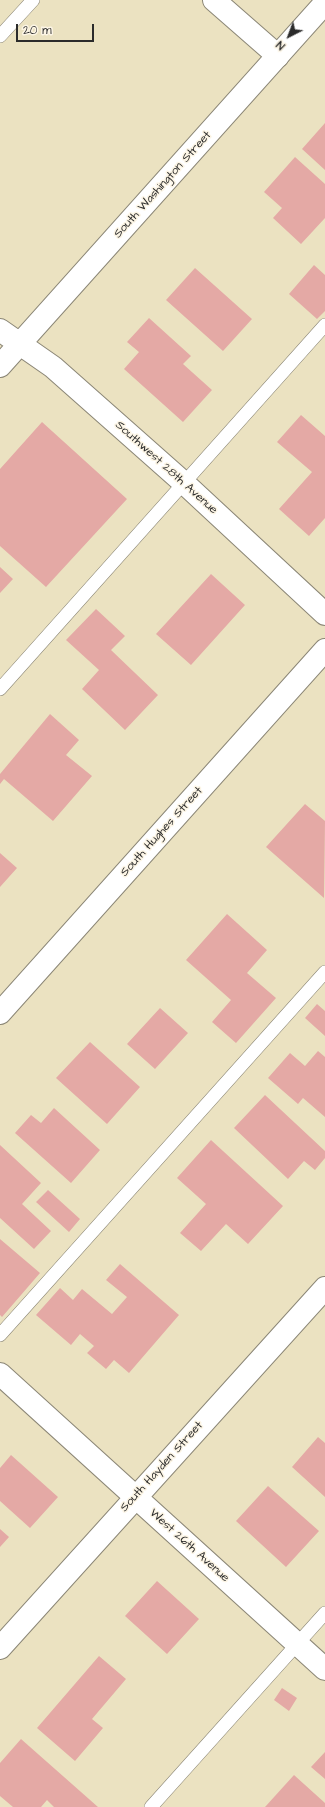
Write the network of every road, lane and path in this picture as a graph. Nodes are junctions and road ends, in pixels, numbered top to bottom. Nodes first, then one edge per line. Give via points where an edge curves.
1 (33, 0) edge
2 (214, 0) edge
3 (325, 3) edge
4 (0, 36) edge
5 (278, 56) junction
6 (325, 325) edge
7 (0, 330) edge
8 (20, 344) junction
9 (0, 366) edge
10 (184, 483) junction
11 (325, 614) edge
12 (325, 650) edge
13 (0, 689) edge
14 (325, 972) edge
15 (0, 1013) edge
16 (325, 1288) edge
17 (0, 1335) edge
18 (0, 1374) edge
19 (135, 1497) junction
20 (325, 1613) edge
21 (297, 1644) junction
22 (0, 1648) edge
23 (325, 1669) edge
24 (151, 1807) edge

1 - 4 lane
2 - 5 street
3 - 5 street, South Washington Street
5 - 8 street, South Washington Street
6 - 10 lane
7 - 8 street, Southwest 28th Avenue
8 - 9 street, South Washington Street
8 - 10 street, Southwest 28th Avenue via 53,367
10 - 11 street, Southwest 28th Avenue
10 - 13 lane
12 - 15 street, South Hughes Street
14 - 17 lane
16 - 19 street, South Hayden Street
18 - 19 street, West 26th Avenue
19 - 21 street, West 26th Avenue
19 - 22 street, South Hayden Street
20 - 21 lane
21 - 23 street, West 26th Avenue
21 - 24 lane

